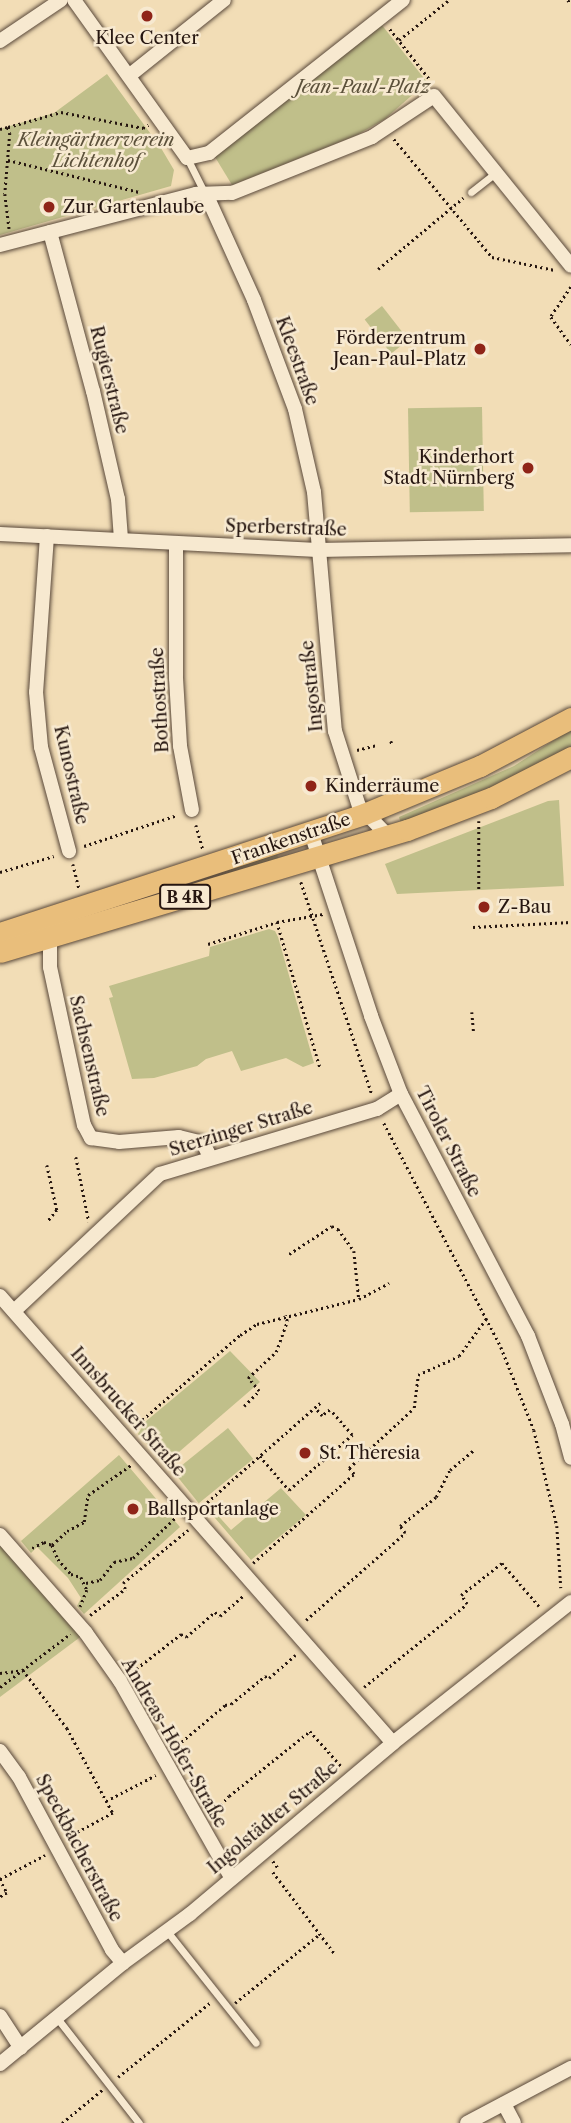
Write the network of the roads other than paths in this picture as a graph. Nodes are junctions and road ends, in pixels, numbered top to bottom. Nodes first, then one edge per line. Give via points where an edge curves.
1 (61, 0) edge
2 (74, 0) edge
3 (224, 0) edge
4 (402, 0) edge
5 (0, 41) edge
6 (130, 75) junction
7 (187, 158) junction
8 (496, 173) junction
9 (471, 192) road end
10 (206, 194) junction
11 (50, 232) junction
12 (6, 244) edge
13 (564, 269) edge
14 (0, 534) edge
15 (47, 536) junction
16 (121, 539) junction
17 (176, 543) junction
18 (571, 545) edge
19 (318, 550) junction
20 (571, 718) edge
21 (571, 757) edge
22 (192, 810) road end
23 (364, 814) junction
24 (312, 833) junction
25 (388, 836) junction
26 (69, 851) road end
27 (320, 856) junction
28 (0, 933) edge
29 (51, 937) junction
30 (0, 952) edge
31 (401, 1094) junction
32 (210, 1157) junction
33 (0, 1296) edge
34 (14, 1311) junction
35 (571, 1458) edge
36 (0, 1535) edge
37 (571, 1602) edge
38 (393, 1743) junction
39 (0, 1751) edge
40 (231, 1877) junction
41 (166, 1929) junction
42 (123, 1963) junction
43 (0, 2016) edge
44 (57, 2018) junction
45 (257, 2043) dead end
46 (21, 2048) junction
47 (0, 2064) edge
48 (571, 2068) edge
49 (505, 2104) junction
50 (139, 2123) edge
51 (467, 2123) edge
52 (514, 2123) edge

1 - 5 street
2 - 6 street
3 - 6 street
4 - 7 street via 209,153
6 - 7 street
7 - 10 lane
8 - 9 lane
8 - 10 street via 434,96 372,137 232,193
8 - 13 street
10 - 11 street
10 - 19 street, Kleestraße via 254,300 295,410 314,492
11 - 12 street
11 - 16 street, Rugierstraße via 97,404 118,499
14 - 15 street, Sperberstraße
15 - 16 street, Sperberstraße
15 - 26 street, Kunostraße via 36,692 41,747
16 - 17 street, Sperberstraße
17 - 19 street, Sperberstraße
17 - 22 street, Bothostraße via 180,746
18 - 19 street, Sperberstraße
19 - 23 street, Ingostraße via 331,711 341,754
20 - 23 main road, Frankenstraße / B 4R via 480,766
21 - 25 main road, Frankenstraße / B 4R via 472,806
23 - 24 main road, Frankenstraße / B 4R
23 - 25 street
24 - 27 street, Tiroler Straße
24 - 28 main road, Frankenstraße / B 4R
25 - 27 main road, Frankenstraße / B 4R
27 - 29 main road, Frankenstraße / B 4R
27 - 31 street, Tiroler Straße
29 - 30 main road, Frankenstraße / B 4R
29 - 32 street, Sachsenstraße via 50,967 84,1125 91,1138 119,1142 179,1137 203,1143
31 - 32 street, Sterzinger Straße via 377,1109
31 - 35 street, Tiroler Straße via 528,1336
32 - 34 street, Sterzinger Straße via 160,1174
33 - 34 street, Innsbrucker Straße
34 - 38 street, Innsbrucker Straße
36 - 40 street, Andreas-Hofer-Straße via 120,1681
37 - 38 street, Ingolstädter Straße
38 - 40 street, Ingolstädter Straße
39 - 42 street, Speckbacherstraße
40 - 41 street, Ingolstädter Straße
41 - 42 street, Ingolstädter Straße
41 - 45 lane
42 - 44 street, Ingolstädter Straße
43 - 46 street
44 - 46 street, Ingolstädter Straße
44 - 50 lane
46 - 47 street, Ingolstädter Straße
48 - 49 street
49 - 51 street
49 - 52 street

